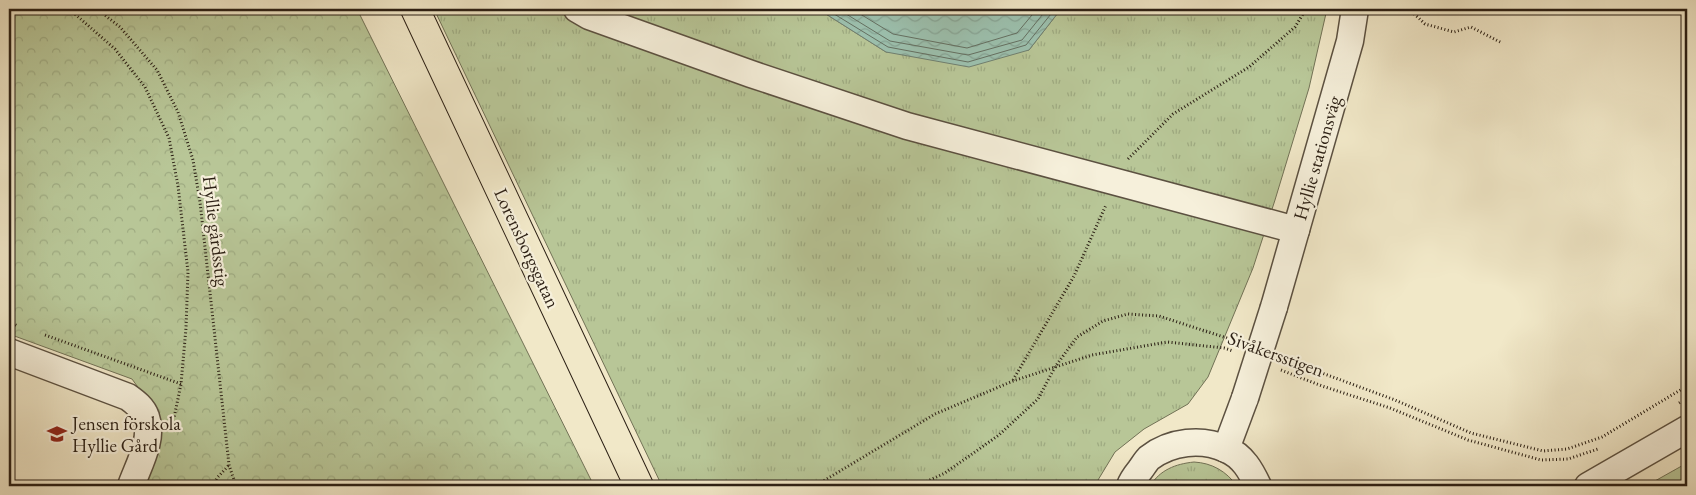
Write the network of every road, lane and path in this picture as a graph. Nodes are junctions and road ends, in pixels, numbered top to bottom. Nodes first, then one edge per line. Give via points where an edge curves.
1 (66, 9) edge
2 (97, 9) edge
3 (415, 9) edge
4 (577, 9) edge
5 (1355, 9) edge
6 (1409, 9) edge
7 (1502, 43) dead end
8 (1296, 230) junction
9 (9, 322) edge
10 (27, 329) dead end
11 (36, 332) dead end
12 (1241, 343) dead end
13 (9, 352) edge
14 (1242, 355) dead end
15 (1275, 356) dead end
16 (1055, 367) junction
17 (1277, 369) dead end
18 (181, 384) junction
19 (1687, 386) edge
20 (174, 420) dead end
21 (1687, 429) edge
22 (1226, 449) junction
23 (1568, 458) dead end
24 (229, 465) junction
25 (131, 486) edge
26 (213, 486) edge
27 (236, 486) edge
28 (639, 486) edge
29 (815, 486) edge
30 (917, 486) edge
31 (1130, 486) edge
32 (1258, 486) edge
33 (1588, 486) edge

1 - 18 path via 115,49 145,88 169,138 188,272
2 - 24 path, Hyllie gårdsstig via 120,27 157,70 178,112 193,160
3 - 28 main road, Lorensborgsgatan
4 - 8 street via 750,74 907,126
5 - 8 street, Hyllie stationsväg via 1350,41
6 - 7 path via 1424,24 1454,32 1471,27
8 - 22 street, Hyllie stationsväg, bridge via 1245,398
9 - 10 path
11 - 18 path
12 - 16 path via 1159,316 1128,314 1103,321 1077,337
13 - 25 street via 128,397 139,405 146,417 148,432
14 - 16 path, Sivåkersstigen via 1224,348 1168,342 1092,355
15 - 19 path via 1395,400 1471,433 1543,451 1567,449 1602,437
16 - 29 path, Sivåkersstigen via 935,414
16 - 30 path via 1038,399 1000,435 945,473
17 - 23 path, Sivåkersstigen via 1390,408 1468,440 1541,460
18 - 20 path
21 - 33 street
22 - 31 street via 1202,442 1169,446 1148,458
22 - 32 street via 1248,466
24 - 26 path
24 - 27 path, Hyllie gårdsstig

